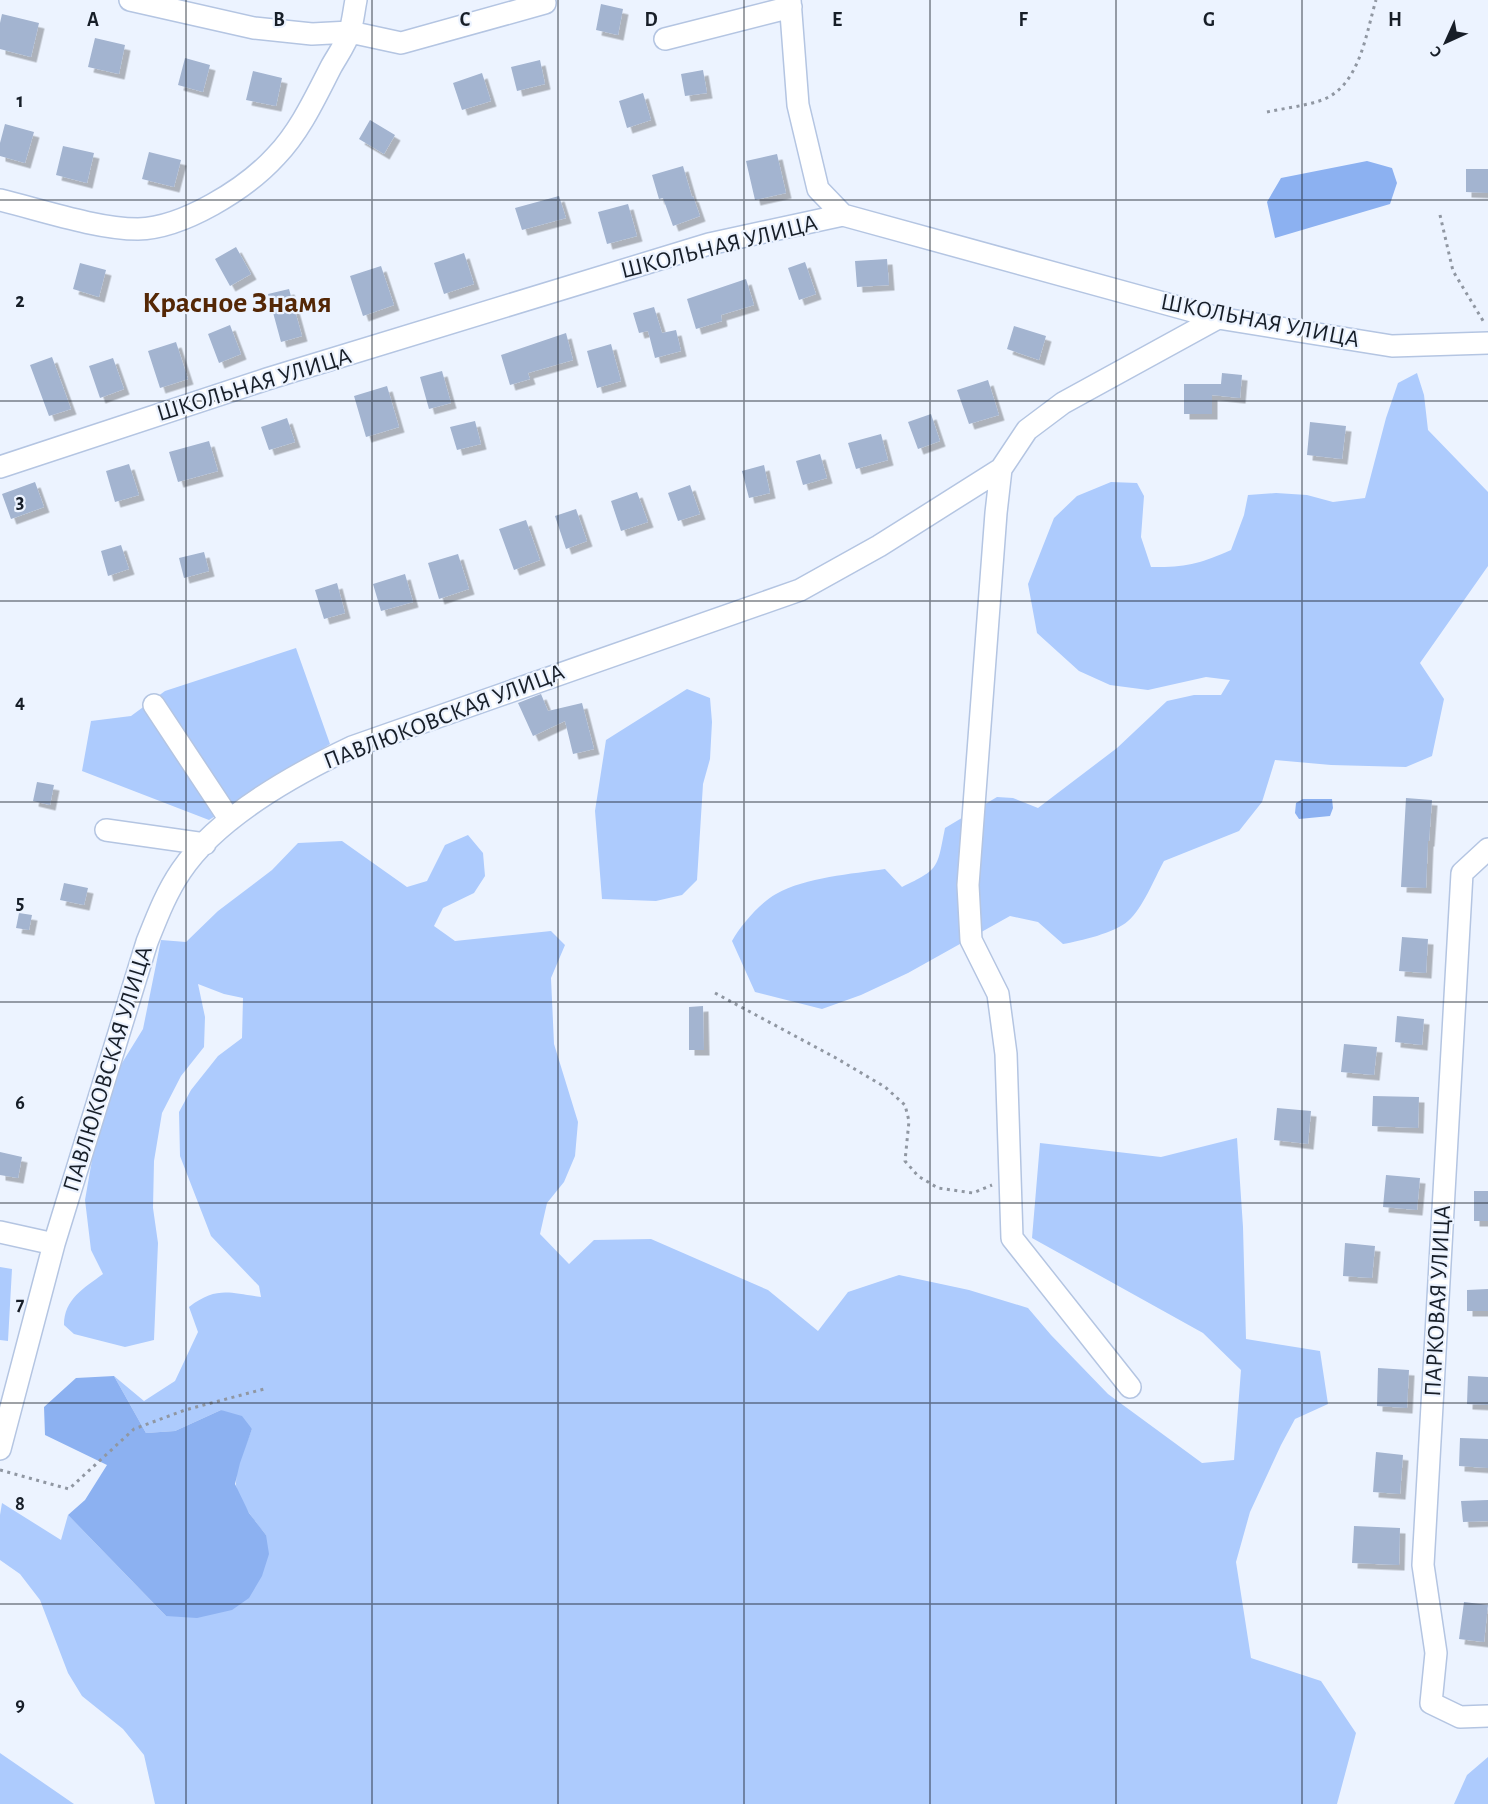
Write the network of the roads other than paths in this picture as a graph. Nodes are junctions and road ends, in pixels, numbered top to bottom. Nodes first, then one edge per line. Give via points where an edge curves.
1 (130, 0) edge
2 (356, 0) edge
3 (545, 3) dead end
4 (791, 3) edge
5 (350, 32) junction
6 (664, 39) dead end
7 (0, 200) edge
8 (843, 216) junction
9 (1218, 318) junction
10 (1488, 343) edge
11 (0, 467) edge
12 (1001, 469) junction
13 (154, 705) dead end
14 (230, 820) junction
15 (106, 830) dead end
16 (205, 844) junction
17 (1488, 849) edge
18 (0, 1232) edge
19 (54, 1244) junction
20 (1130, 1387) dead end
21 (0, 1449) edge
22 (1488, 1716) edge

1 - 5 street via 255,28
2 - 5 street
3 - 5 street via 401,43
4 - 6 street
4 - 8 street via 798,105 818,189
5 - 7 street via 297,130 275,158 238,188 192,214 140,229 111,227
8 - 9 street, ШКОЛЬНАЯ УЛИЦА
8 - 11 street, ШКОЛЬНАЯ УЛИЦА via 709,244 267,379
9 - 10 street, ШКОЛЬНАЯ УЛИЦА via 1392,346
9 - 12 street, ПАВЛЮКОВСКАЯ УЛИЦА via 1063,403 1027,430
12 - 14 street, ПАВЛЮКОВСКАЯ УЛИЦА via 879,546 800,590 352,747 285,783
12 - 20 street via 968,885 971,940 998,994 1006,1053 1012,1238
13 - 14 street
14 - 16 street, ПАВЛЮКОВСКАЯ УЛИЦА
15 - 16 street
16 - 19 street, ПАВЛЮКОВСКАЯ УЛИЦА via 182,870 150,934
17 - 22 street, ПАРКОВАЯ УЛИЦА via 1462,873 1423,1565 1436,1653 1431,1703 1460,1717
18 - 19 street
19 - 21 street, ПАВЛЮКОВСКАЯ УЛИЦА

